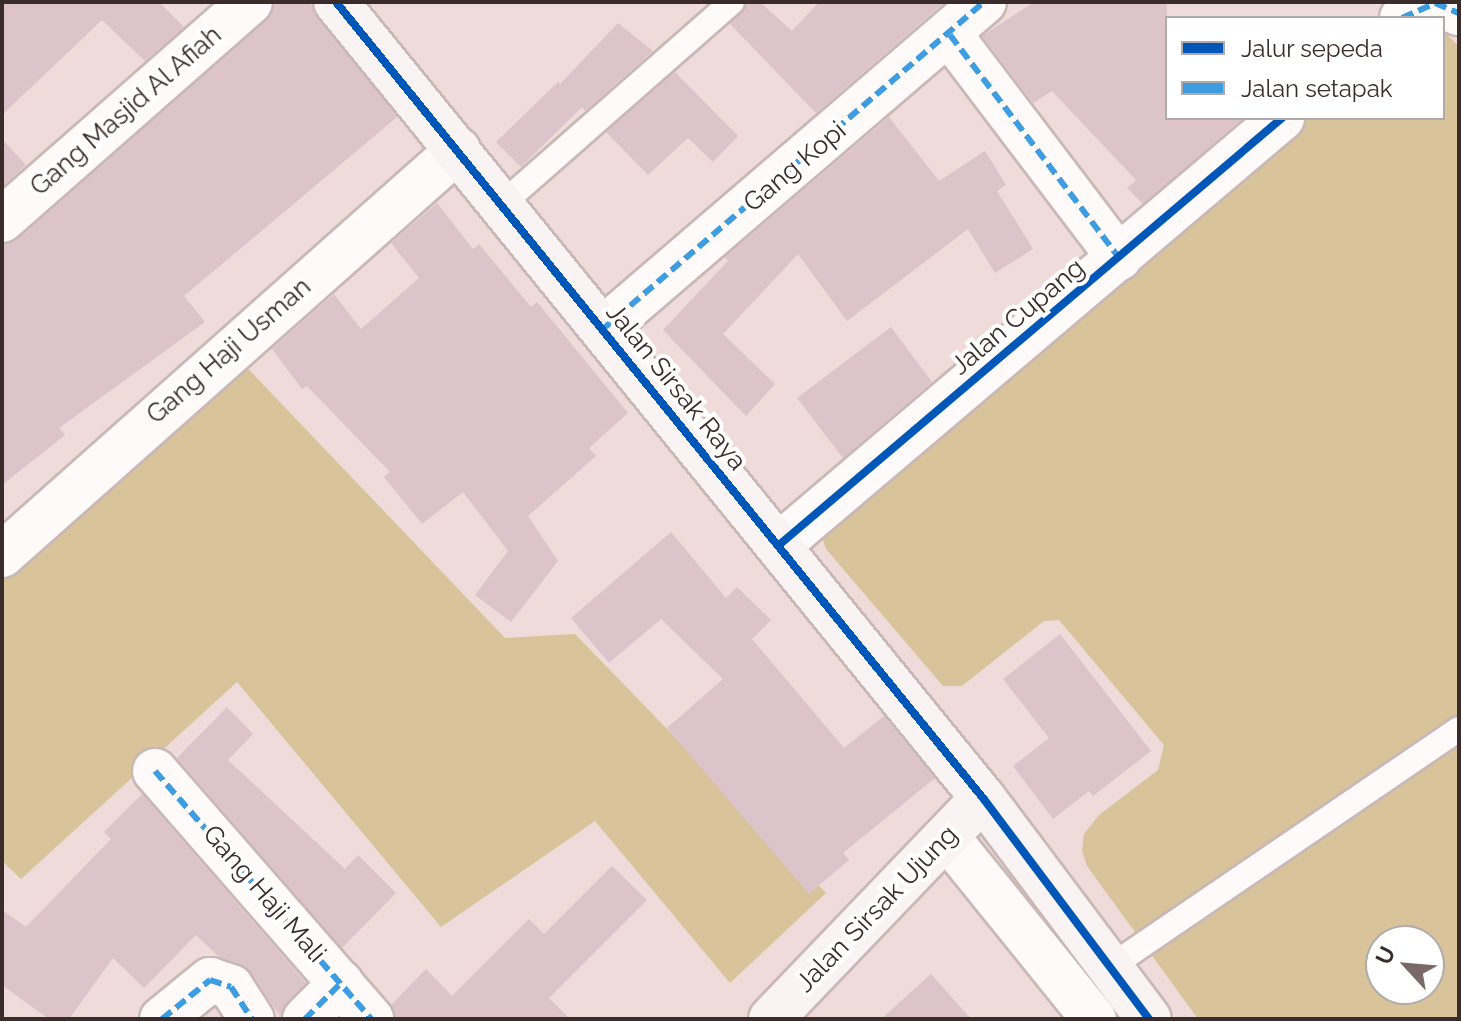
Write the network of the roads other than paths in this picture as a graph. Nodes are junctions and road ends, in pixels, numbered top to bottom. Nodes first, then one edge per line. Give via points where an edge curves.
1 (250, 2) edge
2 (336, 2) edge
3 (732, 2) edge
4 (984, 2) edge
5 (1459, 13) edge
6 (1406, 16) edge
7 (950, 35) junction
8 (1280, 120) edge
9 (458, 150) junction
10 (502, 204) junction
11 (2, 220) edge
12 (1119, 258) junction
13 (603, 329) junction
14 (779, 545) junction
15 (5, 547) edge
16 (1459, 729) edge
17 (155, 771) dead end
18 (983, 798) junction
19 (947, 837) junction
20 (1110, 967) junction
21 (341, 983) junction
22 (162, 1019) edge
23 (252, 1019) edge
24 (305, 1019) edge
25 (371, 1019) edge
26 (771, 1019) edge
27 (1094, 1019) edge
28 (1149, 1019) edge

1 - 11 street, Gang Masjid Al Afiah
2 - 9 street, Jalan Sirsak Raya
3 - 10 lane
4 - 7 street, Gang Kopi
5 - 6 street via 1435,3
7 - 12 street
7 - 13 street, Gang Kopi
8 - 12 street, Jalan Cupang
9 - 10 street, Jalan Sirsak Raya
9 - 15 street, Gang Haji Usman
10 - 13 street, Jalan Sirsak Raya
12 - 14 street, Jalan Cupang
13 - 14 street, Jalan Sirsak Raya
14 - 18 street, Jalan Sirsak Raya
16 - 20 lane
17 - 21 street, Gang Haji Mali
18 - 19 street, Jalan Sirsak Ujung
18 - 20 street, Jalan Sirsak Raya
19 - 26 street, Jalan Sirsak Ujung
19 - 27 street
20 - 28 street, Jalan Sirsak Raya
21 - 24 street
21 - 25 street, Gang Haji Mali
22 - 23 street via 210,980 231,987

